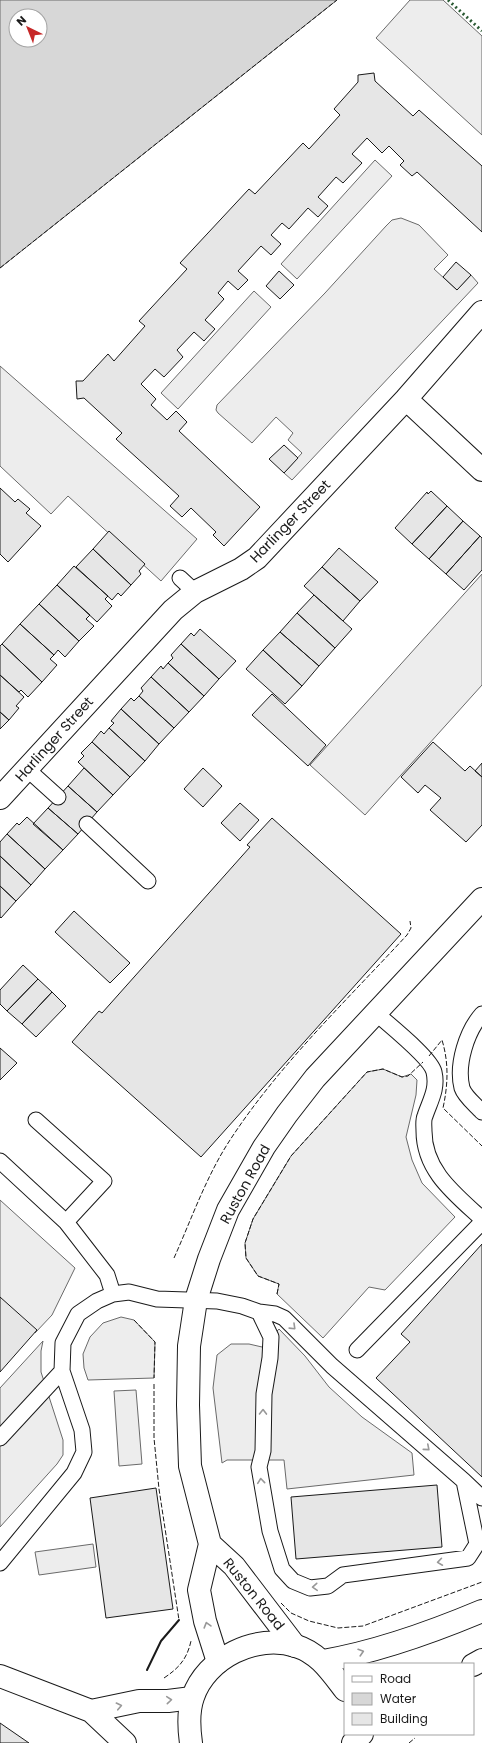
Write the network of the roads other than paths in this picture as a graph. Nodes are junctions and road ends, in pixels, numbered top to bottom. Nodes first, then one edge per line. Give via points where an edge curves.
1 (482, 312) edge
2 (406, 399) junction
3 (482, 470) edge
4 (27, 769) junction
5 (58, 797) dead end
6 (0, 798) edge
7 (87, 824) dead end
8 (148, 881) dead end
9 (482, 899) edge
10 (377, 1014) junction
11 (482, 1014) edge
12 (482, 1112) edge
13 (36, 1120) dead end
14 (0, 1161) edge
15 (482, 1219) edge
16 (66, 1222) junction
17 (482, 1222) edge
18 (113, 1294) junction
19 (196, 1300) junction
20 (259, 1312) junction
21 (357, 1350) dead end
22 (62, 1371) junction
23 (0, 1438) edge
24 (464, 1481) junction
25 (482, 1498) edge
26 (210, 1544) junction
27 (475, 1556) edge
28 (0, 1563) edge
29 (482, 1612) edge
30 (295, 1646) junction
31 (323, 1661) junction
32 (218, 1662) junction
33 (0, 1676) edge
34 (344, 1689) edge
35 (192, 1698) junction
36 (91, 1711) junction
37 (361, 1735) edge
38 (125, 1743) edge
39 (191, 1743) edge
40 (352, 1743) edge

1 - 2 street, Harlinger Street
2 - 3 street
2 - 4 street, Harlinger Street via 257,558 241,570 187,585 173,610
4 - 5 lane
4 - 6 street, Harlinger Street
7 - 8 lane
9 - 10 street, Ruston Road
10 - 15 lane via 426,1059 434,1072 434,1094 424,1118 424,1142 429,1161 438,1176
10 - 19 street, Ruston Road via 316,1078 264,1147 228,1210
11 - 12 lane via 468,1036 461,1076 462,1088
13 - 16 lane via 104,1181
14 - 16 lane
16 - 18 lane via 107,1275
17 - 21 lane
18 - 19 lane via 129,1292 157,1300
18 - 22 lane via 96,1301 78,1314 63,1343
19 - 20 lane via 232,1304
19 - 26 street, Ruston Road via 189,1346 190,1466
20 -> 24 lane via 284,1318 332,1366
27 -> 20 lane via 343,1575 328,1586 310,1588 293,1581 282,1569 270,1531 259,1467 263,1451 264,1394 271,1337
22 - 23 lane
22 - 28 lane via 82,1430 84,1452 74,1473
24 - 25 lane
24 - 27 lane via 477,1544
26 - 30 street, Ruston Road via 234,1566
32 -> 26 street, Ruston Road via 205,1621 199,1590
31 -> 29 street via 354,1655
30 - 31 street
30 - 32 street via 266,1643 241,1649
31 - 34 street
32 - 35 street via 203,1678
33 - 36 street
36 -> 35 street via 139,1701
35 - 39 street
36 - 38 street
37 - 40 street

